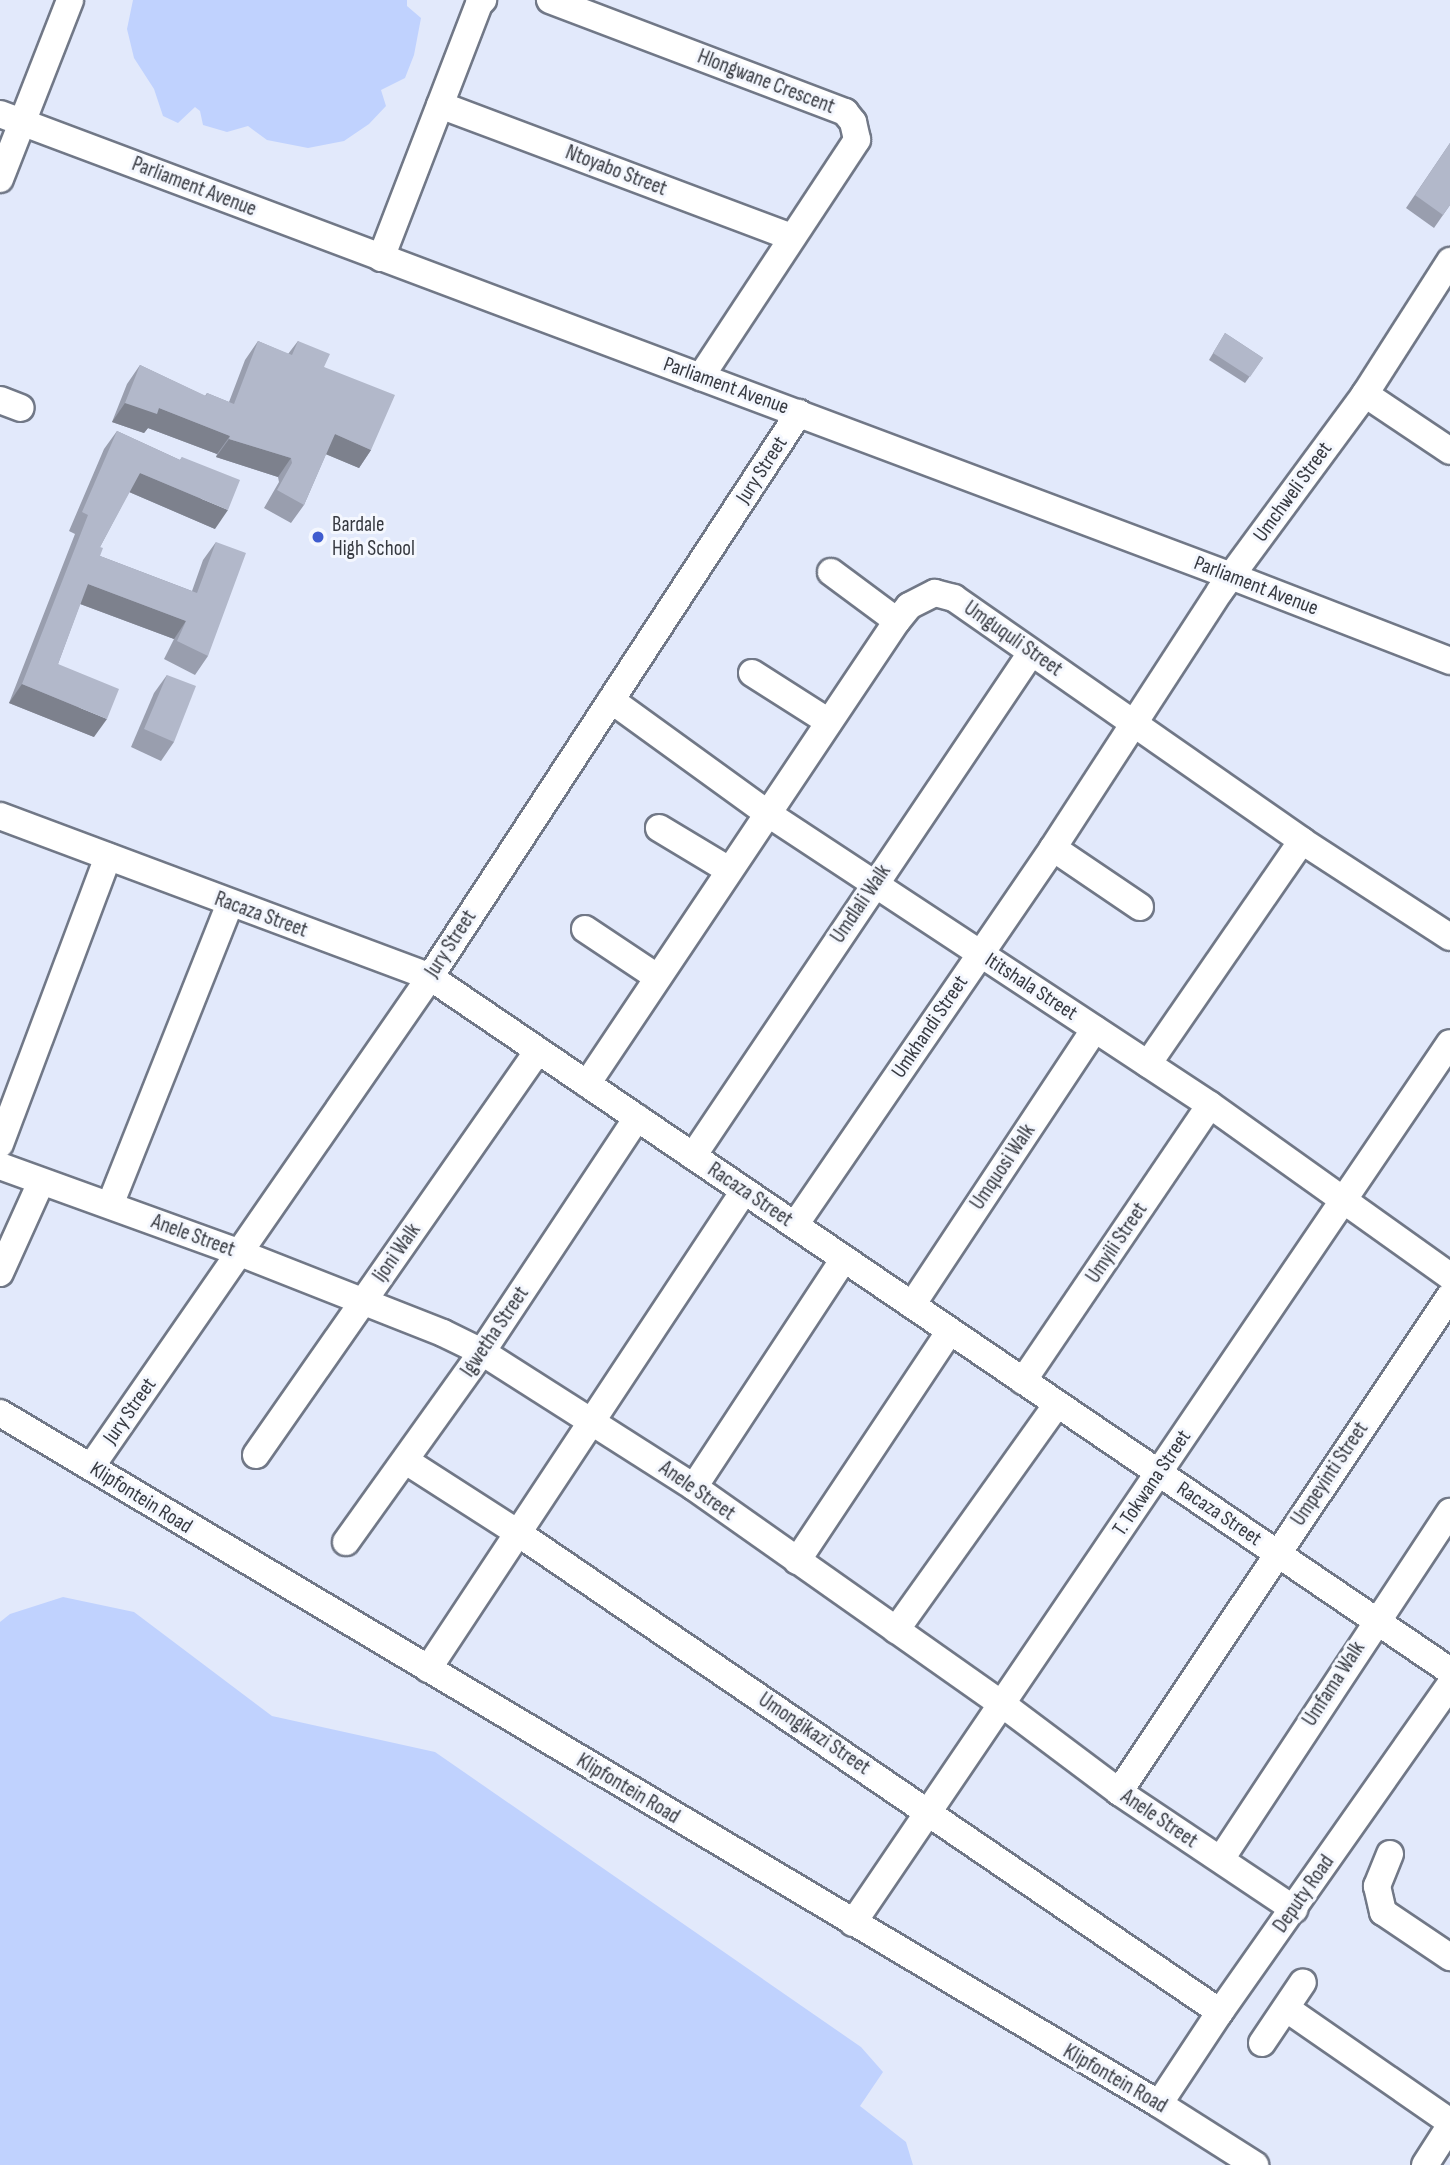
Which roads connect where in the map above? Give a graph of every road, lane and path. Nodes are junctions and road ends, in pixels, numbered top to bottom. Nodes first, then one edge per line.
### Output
1 (70, 0) edge
2 (483, 0) edge
3 (550, 0) edge
4 (440, 105) junction
5 (10, 118) edge
6 (0, 179) edge
7 (792, 237) junction
8 (381, 258) junction
9 (1450, 261) edge
10 (701, 377) junction
11 (1365, 394) junction
12 (799, 413) junction
13 (1450, 452) edge
14 (831, 572) dead end
15 (1231, 576) junction
16 (897, 621) junction
17 (1031, 653) junction
18 (1450, 661) edge
19 (752, 673) dead end
20 (611, 700) junction
21 (829, 722) junction
22 (1134, 722) junction
23 (767, 813) junction
24 (0, 816) edge
25 (659, 828) dead end
26 (1302, 841) junction
27 (1053, 848) junction
28 (108, 857) junction
29 (729, 870) junction
30 (874, 883) junction
31 (230, 904) junction
32 (1140, 907) dead end
33 (585, 929) dead end
34 (1450, 937) edge
35 (980, 953) junction
36 (430, 977) junction
37 (656, 977) junction
38 (1095, 1029) junction
39 (1450, 1043) edge
40 (538, 1051) junction
41 (1148, 1065) junction
42 (587, 1084) junction
43 (1210, 1105) junction
44 (637, 1118) junction
45 (0, 1144) edge
46 (693, 1156) junction
47 (0, 1166) edge
48 (41, 1182) junction
49 (744, 1191) junction
50 (1343, 1200) junction
51 (110, 1205) junction
52 (794, 1225) junction
53 (240, 1254) junction
54 (844, 1259) junction
55 (0, 1273) edge
56 (1450, 1276) edge
57 (1450, 1296) edge
58 (362, 1303) junction
59 (912, 1305) junction
60 (950, 1331) junction
61 (482, 1352) junction
62 (1023, 1381) junction
63 (1057, 1404) junction
64 (0, 1413) edge
65 (590, 1420) junction
66 (256, 1455) dead end
67 (406, 1461) junction
68 (91, 1466) junction
69 (1159, 1473) junction
70 (694, 1487) junction
71 (1450, 1512) edge
72 (518, 1533) junction
73 (346, 1542) dead end
74 (1276, 1553) junction
75 (797, 1561) junction
76 (1375, 1620) junction
77 (896, 1630) junction
78 (428, 1669) junction
79 (1450, 1671) edge
80 (1450, 1685) edge
81 (1002, 1704) junction
82 (1119, 1792) junction
83 (929, 1812) junction
84 (1390, 1854) dead end
85 (1221, 1859) junction
86 (1294, 1909) junction
87 (853, 1923) junction
88 (1450, 1957) edge
89 (1303, 1982) dead end
90 (1287, 2009) junction
91 (1220, 2012) junction
92 (1262, 2043) dead end
93 (1159, 2104) junction
94 (1450, 2124) edge
95 (1255, 2165) edge
96 (1425, 2165) edge

1 - 5 street
2 - 4 street
3 - 7 street, Hlongwane Crescent
4 - 7 street, Ntoyabo Street
4 - 8 street
5 - 6 street
5 - 8 street, Parliament Avenue
7 - 10 street, Hlongwane Crescent
8 - 10 street, Parliament Avenue
9 - 11 street, Umchweli Street
10 - 12 street, Parliament Avenue
11 - 13 street
11 - 15 street, Umchweli Street
12 - 15 street, Parliament Avenue
12 - 20 street, Jury Street
14 - 16 street
15 - 18 street, Parliament Avenue
15 - 22 street, Umchweli Street
16 - 17 street, Umguquli Street
16 - 21 street, Umguquli Street
17 - 22 street, Umguquli Street
17 - 30 street, Umdlali Walk
19 - 21 street
20 - 23 street, Ititshala Street
20 - 36 street, Jury Street
21 - 23 street, Umguquli Street
22 - 26 street, Umguquli Street
22 - 27 street, Umkhandi Street
23 - 29 street, Umguquli Street
23 - 30 street, Ititshala Street
24 - 28 street, Racaza Street
25 - 29 street
26 - 34 street, Umguquli Street
26 - 41 street
27 - 32 street
27 - 35 street, Umkhandi Street
28 - 31 street, Racaza Street
28 - 45 street
29 - 37 street, Umguquli Street
30 - 35 street, Ititshala Street
30 - 46 street, Umdlali Walk
31 - 36 street, Racaza Street
31 - 51 street
33 - 37 street
35 - 38 street, Ititshala Street
35 - 52 street, Umkhandi Street
36 - 40 street, Racaza Street
36 - 53 street, Jury Street
37 - 42 street, Umguquli Street
38 - 41 street, Ititshala Street
38 - 59 street, Umquosi Walk
39 - 50 street, T. Tokwana Street
40 - 42 street, Racaza Street
40 - 58 street, Ijoni Walk
41 - 43 street, Ititshala Street
42 - 44 street, Racaza Street
43 - 50 street, Ititshala Street
43 - 62 street, Umyili Street
44 - 46 street, Racaza Street
44 - 61 street, Igwetha Street
46 - 49 street, Racaza Street
47 - 48 street, Anele Street
48 - 51 street, Anele Street
48 - 55 street
49 - 52 street, Racaza Street
49 - 65 street
50 - 56 street, Ititshala Street
50 - 69 street, T. Tokwana Street
51 - 53 street, Anele Street
52 - 54 street, Racaza Street
53 - 58 street, Anele Street
53 - 68 street, Jury Street
54 - 59 street, Racaza Street
54 - 70 street
57 - 74 street, Umpeyinti Street
58 - 61 street, Anele Street
58 - 66 street, Ijoni Walk
59 - 60 street, Racaza Street
60 - 62 street, Racaza Street
60 - 75 street
61 - 65 street, Anele Street
61 - 67 street, Igwetha Street
62 - 63 street, Racaza Street
63 - 69 street, Racaza Street
63 - 77 street
64 - 68 street, Klipfontein Road
65 - 70 street, Anele Street
65 - 72 street
67 - 72 street, Umongikazi Street
67 - 73 street, Igwetha Street
68 - 78 street, Klipfontein Road
69 - 74 street, Racaza Street
69 - 81 street, T. Tokwana Street
70 - 75 street, Anele Street
71 - 76 street, Umfama Walk
72 - 78 street
72 - 83 street, Umongikazi Street
74 - 76 street, Racaza Street
74 - 82 street, Umpeyinti Street
75 - 77 street, Anele Street
76 - 79 street, Racaza Street
76 - 85 street, Umfama Walk
77 - 81 street, Anele Street
78 - 87 street, Klipfontein Road
80 - 86 street, Deputy Road
81 - 82 street, Anele Street
81 - 83 street, T. Tokwana Street
82 - 85 street, Anele Street
83 - 87 street, T. Tokwana Street
83 - 91 street, Umongikazi Street
84 - 88 street
85 - 86 street, Anele Street
86 - 91 street, Deputy Road
87 - 93 street, Klipfontein Road
89 - 90 street
90 - 92 street
90 - 94 street
91 - 93 street, Deputy Road
93 - 95 street, Klipfontein Road
94 - 96 street

